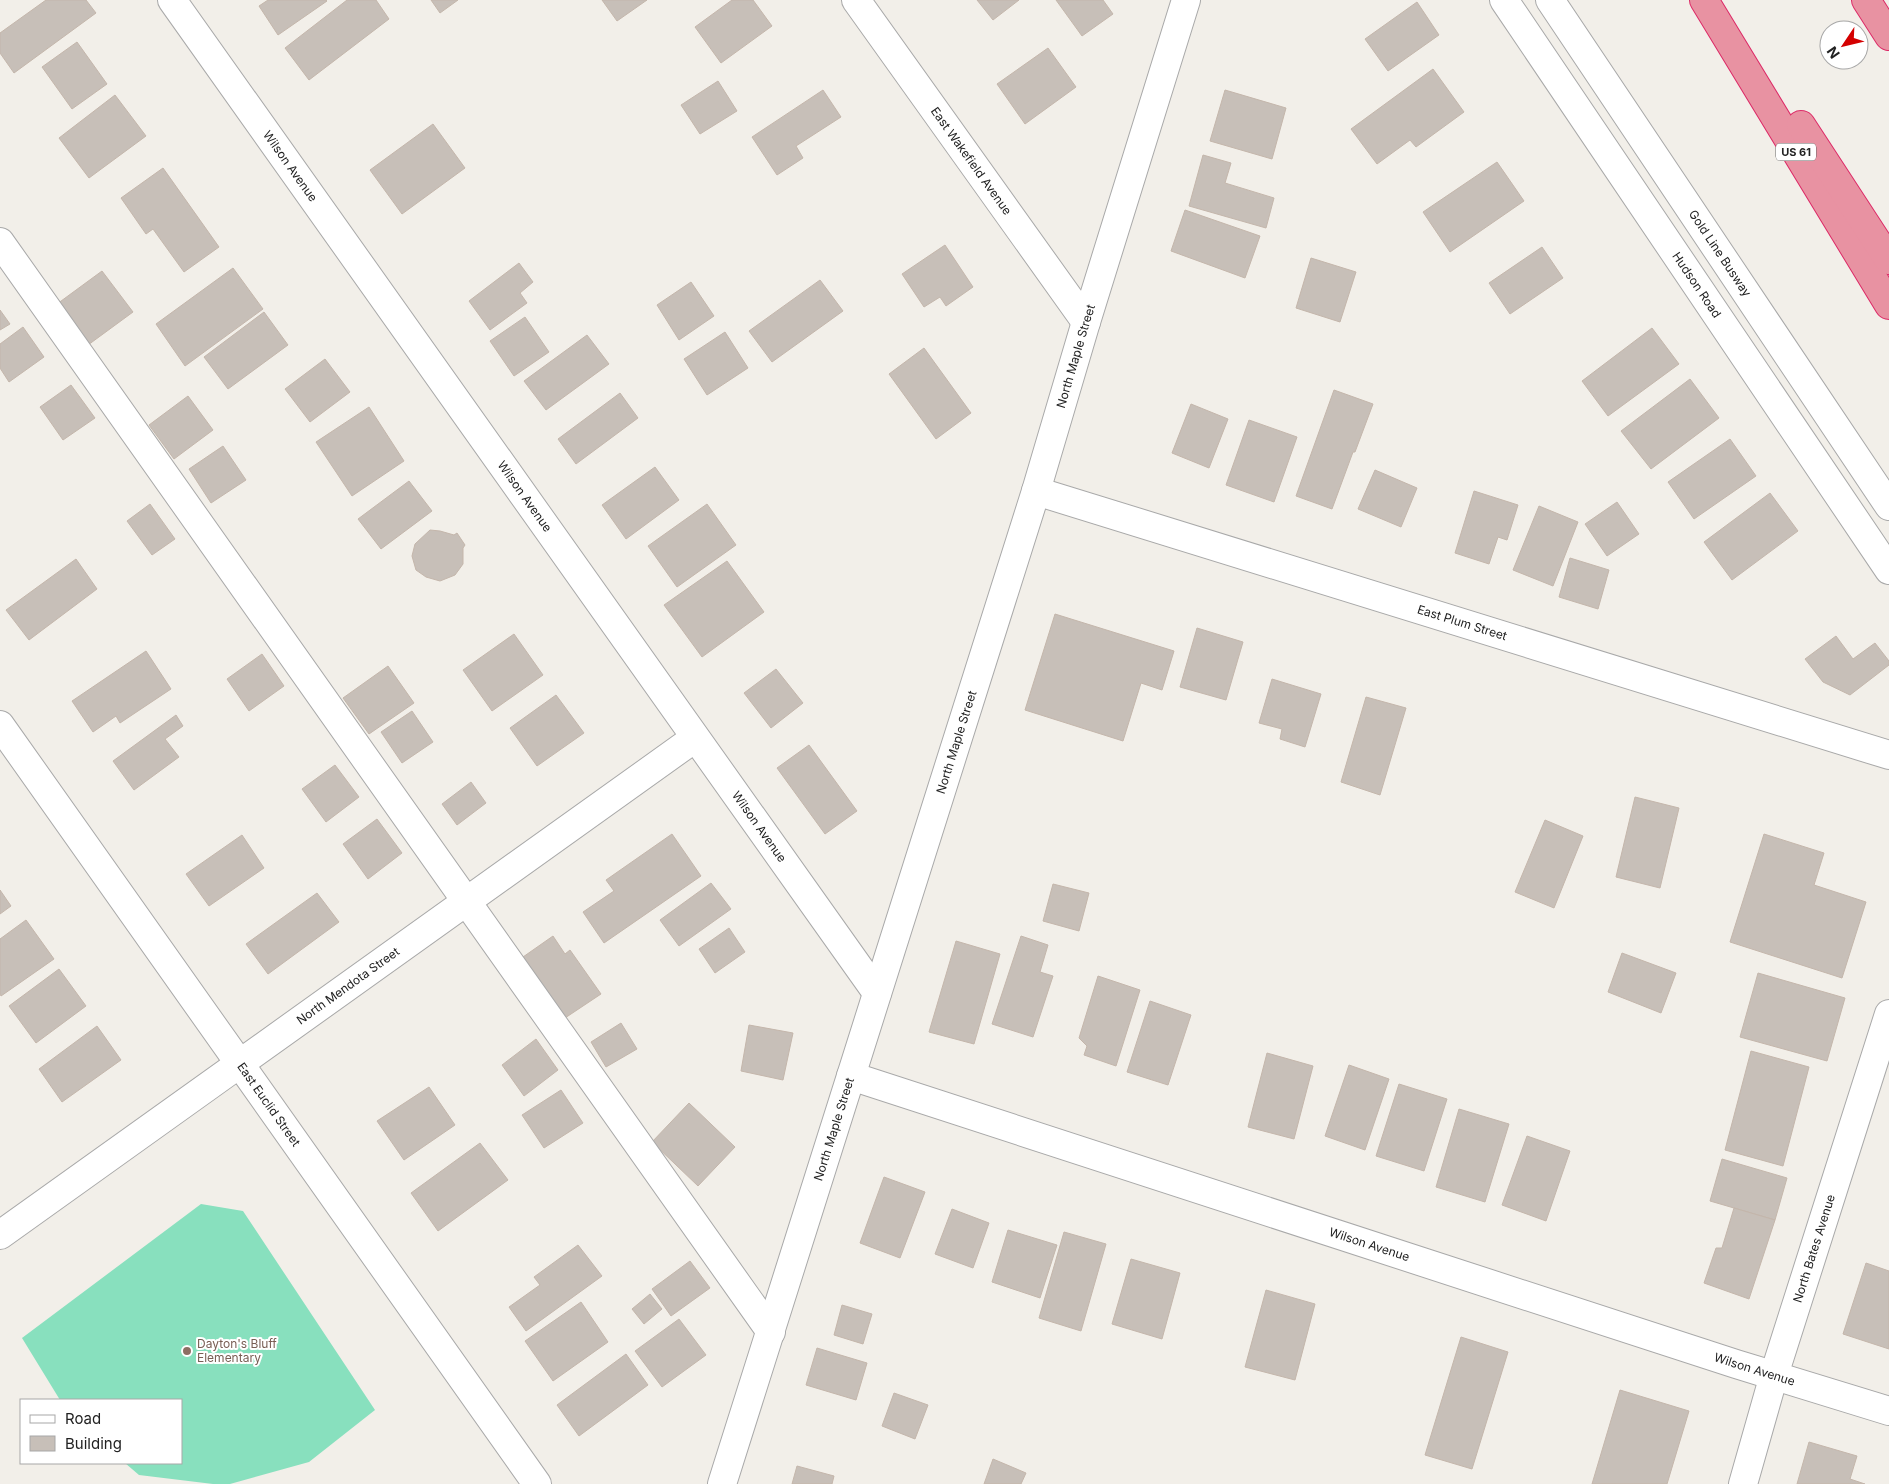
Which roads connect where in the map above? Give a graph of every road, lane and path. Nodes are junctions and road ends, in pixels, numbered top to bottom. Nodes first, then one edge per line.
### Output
1 (172, 0) edge
2 (856, 0) edge
3 (1186, 0) edge
4 (1504, 0) edge
5 (1550, 0) edge
6 (1704, 0) edge
7 (1719, 0) edge
8 (1866, 0) edge
9 (1889, 36) edge
10 (0, 242) edge
11 (1889, 260) edge
12 (1889, 305) edge
13 (1086, 322) junction
14 (1036, 492) junction
15 (1889, 506) edge
16 (1889, 570) edge
17 (0, 725) edge
18 (695, 738) junction
19 (1889, 755) edge
20 (467, 901) junction
21 (877, 993) junction
22 (1889, 1014) edge
23 (240, 1064) junction
24 (851, 1076) junction
25 (0, 1235) edge
26 (771, 1332) junction
27 (1774, 1375) junction
28 (1889, 1411) edge
29 (537, 1484) edge
30 (722, 1484) edge
31 (1743, 1484) edge

1 - 18 street, Wilson Avenue
2 - 13 street, East Wakefield Avenue
3 - 13 street, North Maple Street
4 - 16 street, Hudson Road
5 - 15 street, Gold Line Busway
6 - 12 highway, US 61
7 - 11 highway
8 - 9 highway
10 - 20 street
13 - 14 street, North Maple Street
14 - 19 street, East Plum Street
14 - 21 street, North Maple Street
17 - 23 street, East Euclid Street
18 - 20 street, North Mendota Street
18 - 21 street, Wilson Avenue
20 - 23 street, North Mendota Street
20 - 26 street
21 - 24 street, North Maple Street
22 - 27 street, North Bates Avenue
23 - 25 street, North Mendota Street
23 - 29 street, East Euclid Street
24 - 26 street, North Maple Street
24 - 27 street, Wilson Avenue
26 - 30 street, North Maple Street
27 - 28 street, Wilson Avenue
27 - 31 street, North Bates Avenue

